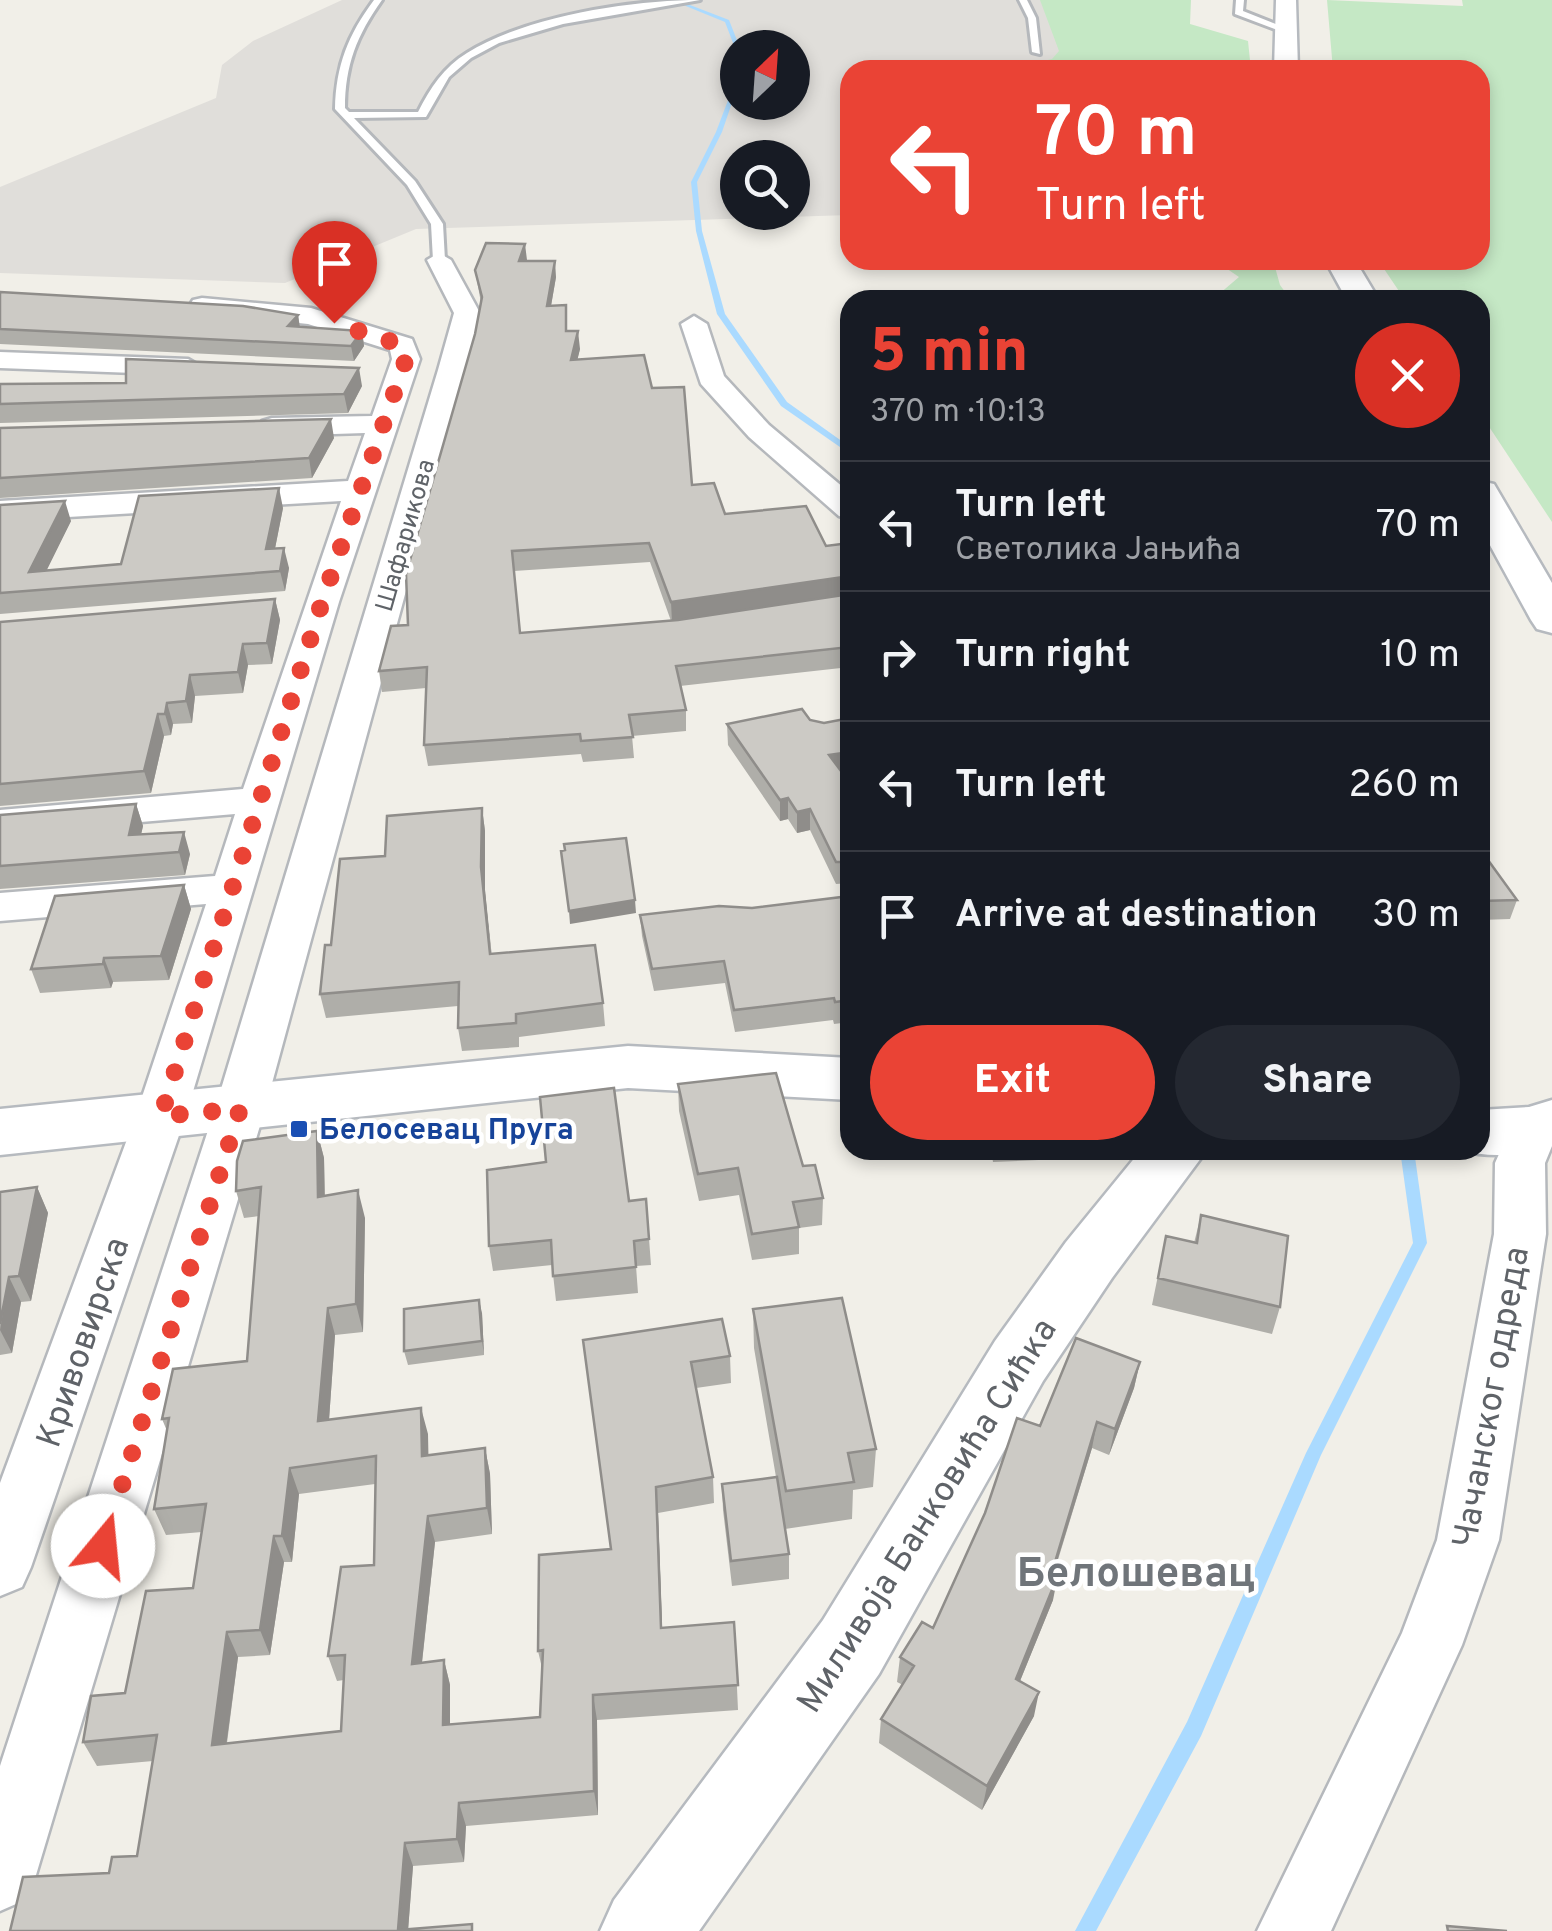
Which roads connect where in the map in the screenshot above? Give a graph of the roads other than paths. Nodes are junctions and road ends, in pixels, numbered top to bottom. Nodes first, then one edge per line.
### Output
1 (378, 0) edge
2 (1023, 0) edge
3 (1240, 0) edge
4 (1286, 0) edge
5 (693, 1) edge
6 (1286, 30) junction
7 (1037, 52) dead end
8 (1286, 60) edge
9 (345, 115) junction
10 (439, 260) joint
11 (178, 304) edge
12 (694, 324) dead end
13 (0, 360) edge
14 (402, 360) junction
15 (211, 368) edge
16 (364, 374) dead end
17 (384, 424) junction
18 (250, 428) edge
19 (361, 490) junction
20 (840, 501) edge
21 (1490, 510) edge
22 (0, 511) edge
23 (322, 602) junction
24 (284, 606) dead end
25 (1552, 620) edge
26 (260, 800) junction
27 (0, 822) edge
28 (230, 888) junction
29 (0, 908) edge
30 (840, 1079) edge
31 (240, 1109) junction
32 (161, 1116) junction
33 (1522, 1128) edge
34 (0, 1132) edge
35 (1153, 1165) edge
36 (15, 1489) edge
37 (0, 1568) edge
38 (0, 1875) edge
39 (645, 1931) edge
40 (1294, 1931) edge

1 - 9 lane
2 - 7 lane
3 - 6 lane
4 - 6 street
5 - 9 lane
6 - 8 street
9 - 10 lane, Шафарикова
10 - 31 street, Шафарикова
11 - 14 street
12 - 20 street
13 - 15 street
14 - 16 street
14 - 17 street, Кривовирска
17 - 18 street
17 - 19 street, Кривовирска
19 - 22 street
19 - 23 street, Кривовирска
21 - 25 street
23 - 24 street
23 - 26 street, Кривовирска
26 - 27 street
26 - 28 street, Кривовирска
28 - 29 street
28 - 32 street, Кривовирска
30 - 31 street
31 - 32 street
31 - 38 street, Шафарикова
32 - 34 street
32 - 36 street, Кривовирска
33 - 40 street, Чачанског одреда
35 - 39 street, Миливоја Банковића Сићка
36 - 37 street, Кривовирска

